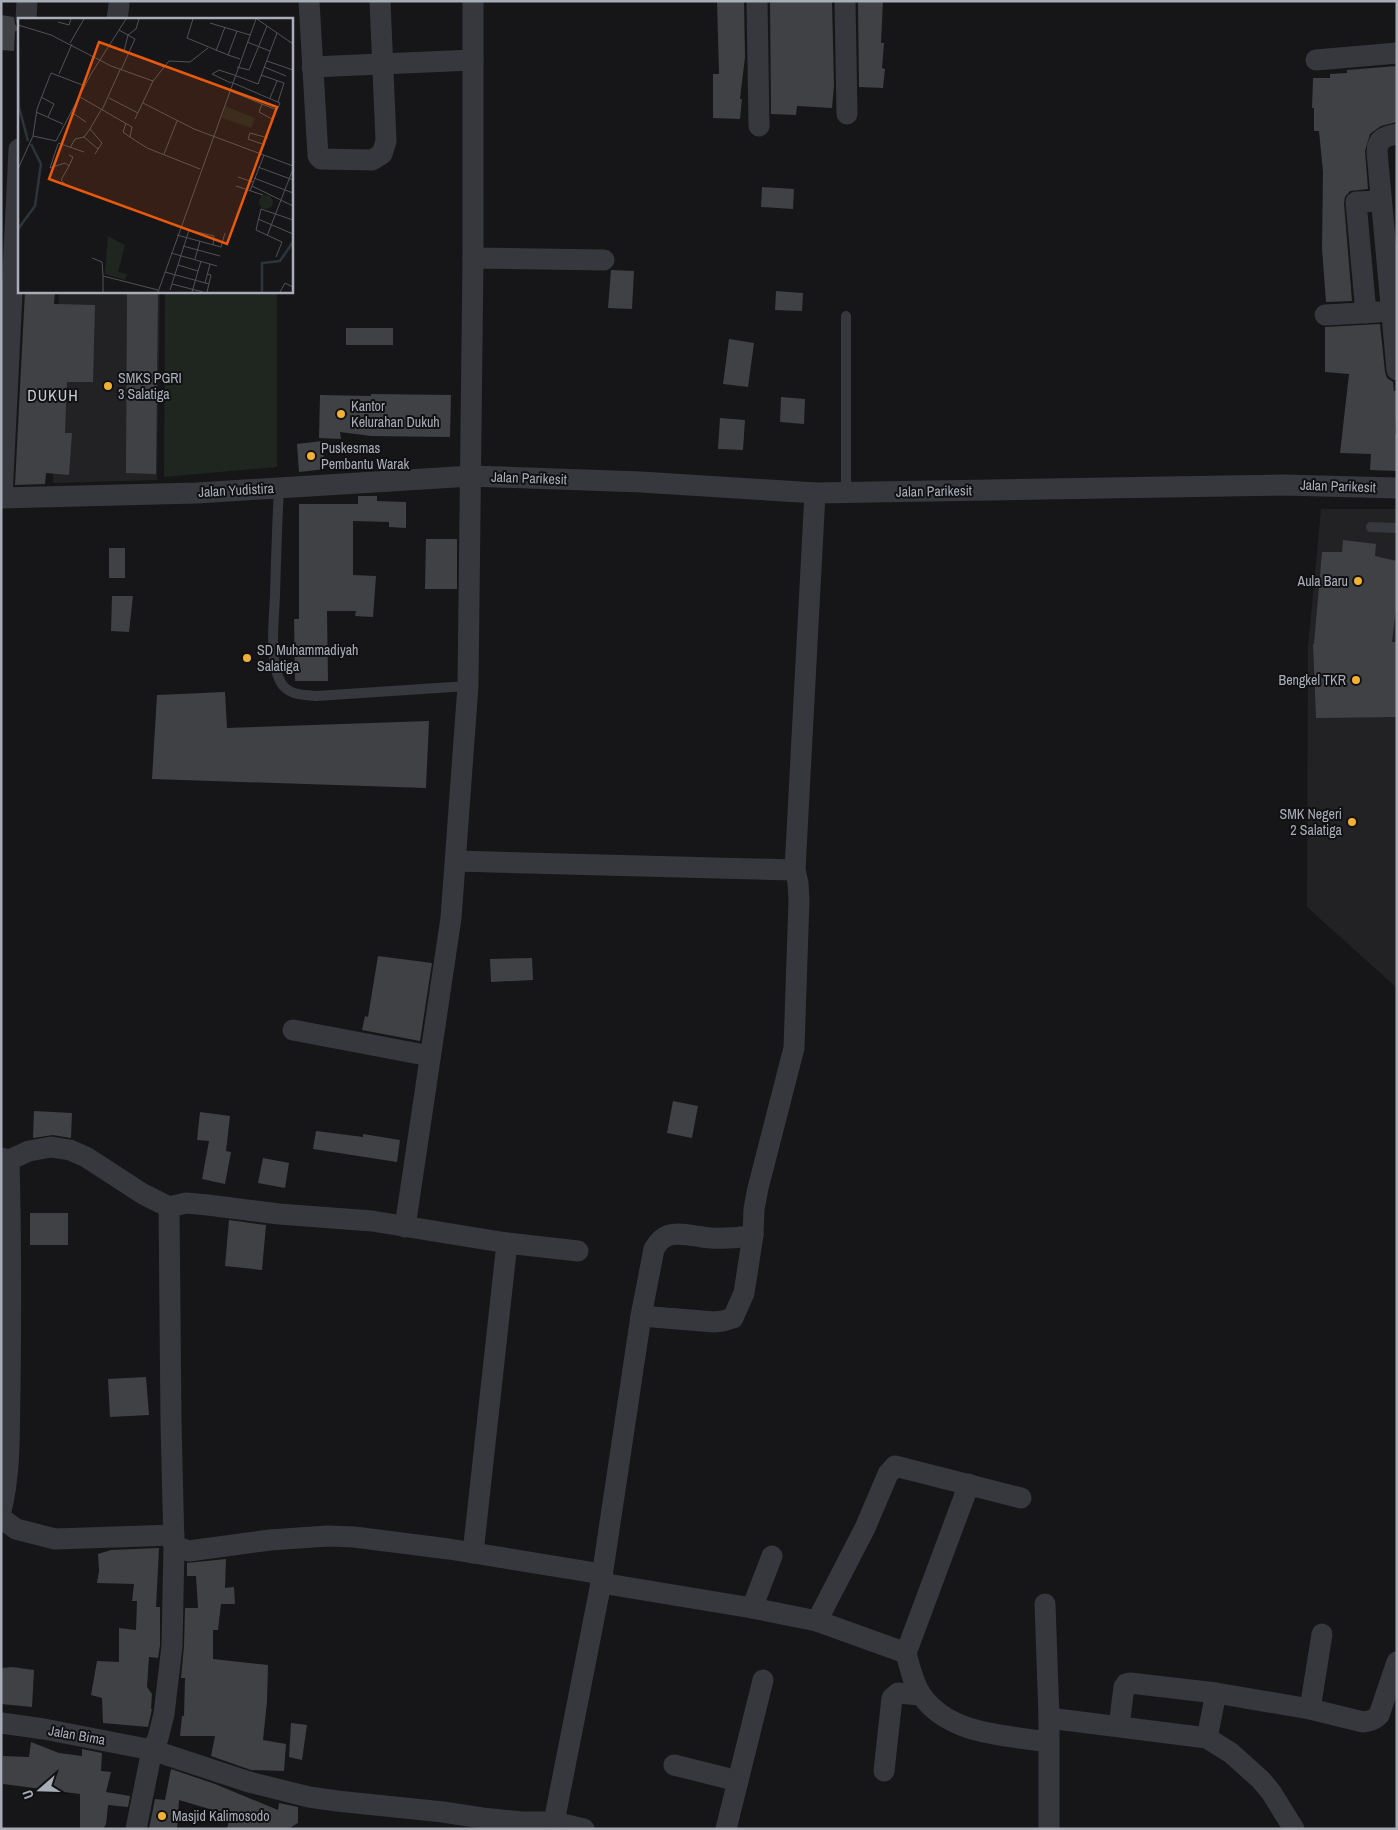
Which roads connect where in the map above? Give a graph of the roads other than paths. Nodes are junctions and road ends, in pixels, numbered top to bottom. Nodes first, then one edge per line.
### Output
1 (27, 1) edge
2 (309, 1) edge
3 (380, 1) edge
4 (473, 1) edge
5 (757, 1) edge
6 (845, 1) edge
7 (26, 18) edge
8 (1397, 53) edge
9 (473, 60) junction
10 (1316, 60) dead end
11 (382, 64) junction
12 (312, 67) junction
13 (847, 114) dead end
14 (759, 126) dead end
15 (1397, 134) edge
16 (18, 145) edge
17 (9, 185) edge
18 (1381, 201) junction
19 (472, 258) junction
20 (604, 260) dead end
21 (1391, 311) junction
22 (1366, 313) junction
23 (1325, 314) dead end
24 (846, 316) dead end
25 (1397, 370) edge
26 (471, 476) junction
27 (278, 488) junction
28 (1397, 488) edge
29 (815, 493) junction
30 (846, 493) junction
31 (2, 498) edge
32 (1371, 527) dead end
33 (1397, 528) edge
34 (468, 686) junction
35 (456, 861) junction
36 (795, 870) junction
37 (293, 1030) dead end
38 (430, 1056) junction
39 (5, 1159) edge
40 (170, 1207) junction
41 (405, 1227) junction
42 (753, 1235) junction
43 (507, 1243) junction
44 (578, 1251) dead end
45 (641, 1316) junction
46 (969, 1484) junction
47 (1021, 1498) dead end
48 (1, 1511) edge
49 (1, 1518) edge
50 (174, 1540) junction
51 (473, 1553) junction
52 (772, 1556) dead end
53 (602, 1579) junction
54 (1045, 1604) dead end
55 (752, 1608) junction
56 (816, 1621) junction
57 (1322, 1634) dead end
58 (906, 1653) junction
59 (1397, 1662) edge
60 (763, 1680) dead end
61 (1216, 1693) junction
62 (921, 1695) junction
63 (1310, 1709) junction
64 (1049, 1718) junction
65 (1, 1723) edge
66 (1119, 1726) junction
67 (1207, 1738) junction
68 (1048, 1742) junction
69 (152, 1750) junction
70 (674, 1765) dead end
71 (884, 1771) dead end
72 (738, 1781) junction
73 (442, 1820) edge
74 (554, 1822) junction
75 (136, 1829) edge
76 (584, 1829) edge
77 (726, 1829) edge
78 (1049, 1829) edge
79 (1294, 1829) edge

1 - 7 street
2 - 12 street
3 - 11 street
4 - 9 street
5 - 14 street
6 - 13 street
8 - 10 street
9 - 11 street
9 - 19 street
11 - 12 street
11 - 12 street
15 - 18 street
16 - 17 street
17 - 31 street
18 - 21 street
18 - 22 street
19 - 20 street
19 - 26 street
21 - 22 street
21 - 25 street
22 - 23 street
24 - 30 lane
26 - 27 street, Jalan Yudistira
26 - 29 street, Jalan Parikesit
26 - 34 street
27 - 31 street, Jalan Yudistira
27 - 34 lane
28 - 30 street, Jalan Parikesit
29 - 30 street, Jalan Parikesit
29 - 36 street
32 - 33 lane
34 - 35 street
35 - 36 street
35 - 38 street
36 - 42 street
37 - 38 street
38 - 41 street
39 - 40 street
39 - 48 street
40 - 41 street
40 - 50 street
41 - 43 street
42 - 45 street
42 - 45 street
43 - 44 street
43 - 51 street
45 - 53 street
46 - 47 street
46 - 56 street
46 - 58 street
49 - 50 street
50 - 51 street
50 - 69 street
51 - 53 street
52 - 55 street
53 - 55 street
53 - 74 street
54 - 64 street
55 - 56 street
56 - 58 street
57 - 63 street
58 - 62 street
59 - 63 street
60 - 72 street
61 - 63 street
61 - 66 street
61 - 67 street
62 - 68 street
62 - 71 street
64 - 66 street
64 - 68 street
65 - 69 street, Jalan Bima
66 - 67 street
67 - 79 street
68 - 78 street
69 - 73 street, Jalan Bima
69 - 75 street
70 - 72 street
72 - 77 street
73 - 74 street, Jalan Bima
74 - 76 street, Jalan Bima

